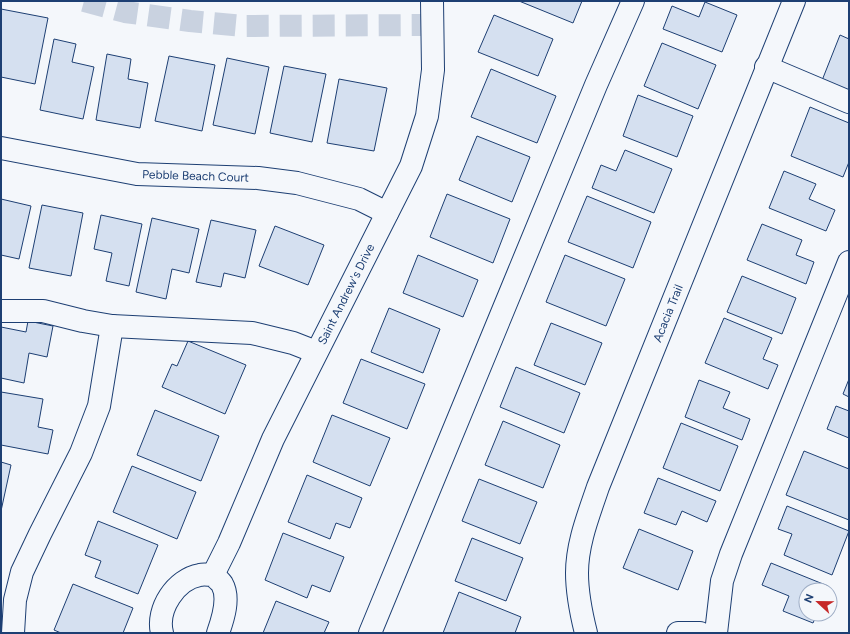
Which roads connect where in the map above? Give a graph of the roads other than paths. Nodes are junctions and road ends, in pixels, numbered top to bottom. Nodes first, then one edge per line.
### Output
1 (432, 1) edge
2 (633, 1) edge
3 (794, 1) edge
4 (766, 67) junction
5 (849, 102) edge
6 (1, 148) edge
7 (387, 214) junction
8 (849, 262) edge
9 (1, 311) edge
10 (112, 326) junction
11 (316, 352) junction
12 (213, 575) junction
13 (13, 633) edge
14 (162, 633) edge
15 (218, 633) edge
16 (370, 633) edge
17 (586, 633) edge
18 (678, 633) edge
19 (700, 633) edge
20 (716, 633) edge

1 - 7 street, Saint Andrew's Drive
2 - 16 street
3 - 4 street, Acacia Trail
4 - 5 street
4 - 17 street, Acacia Trail
6 - 7 street, Pebble Beach Court
7 - 11 street, Saint Andrew's Drive
8 - 20 street
9 - 10 street
10 - 11 street
10 - 13 street
11 - 12 street, Saint Andrew's Drive
12 - 14 street
12 - 15 street
18 - 19 street

